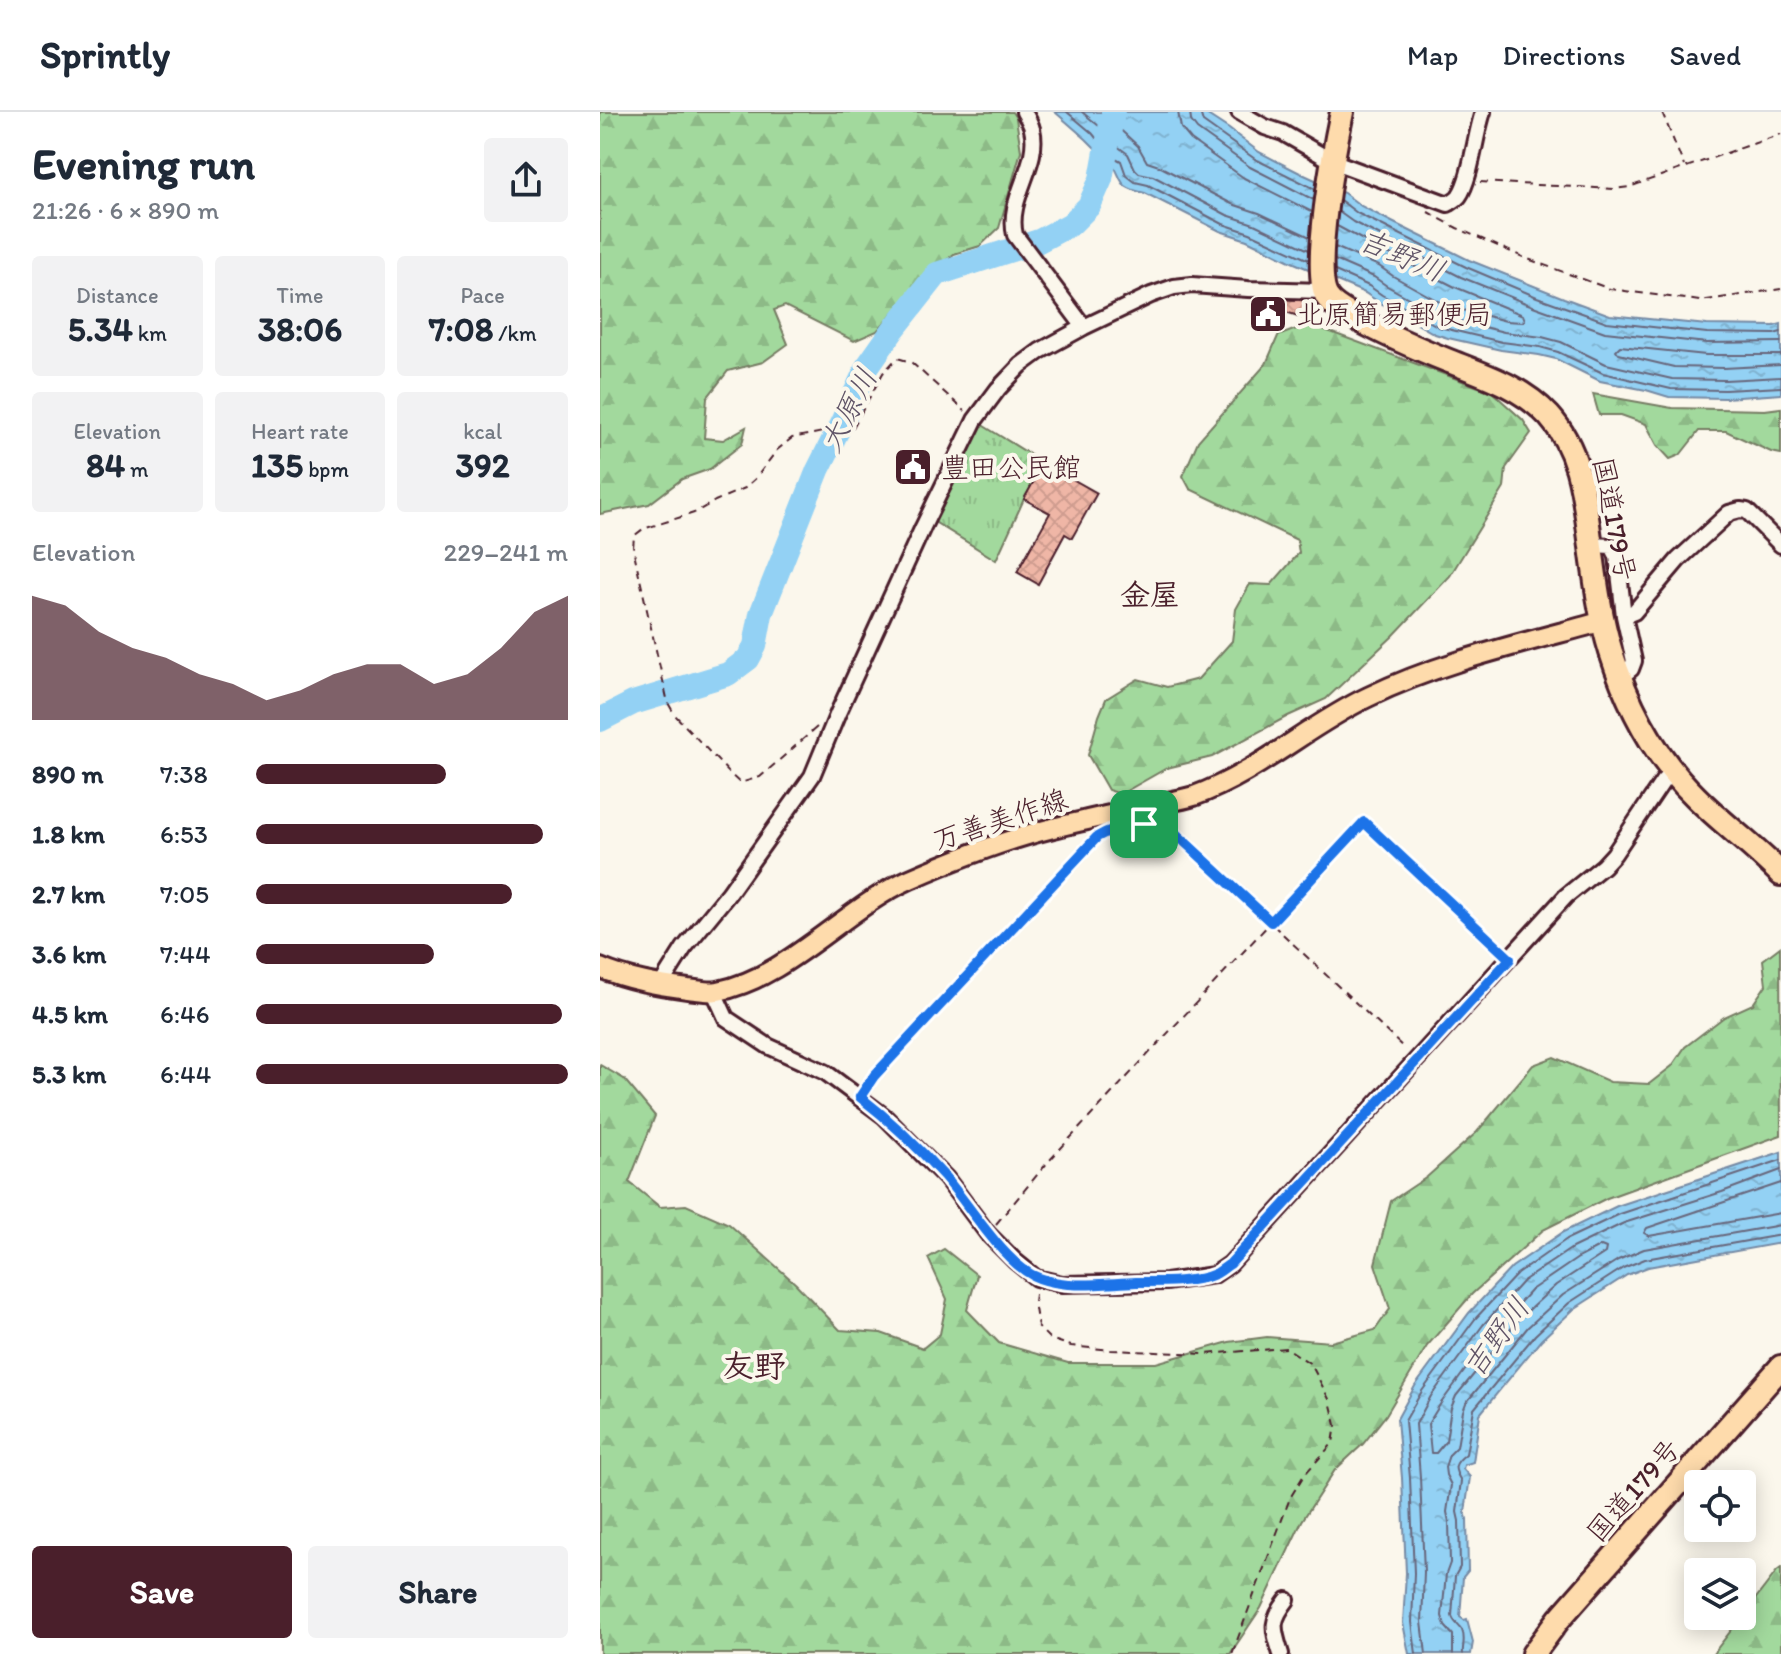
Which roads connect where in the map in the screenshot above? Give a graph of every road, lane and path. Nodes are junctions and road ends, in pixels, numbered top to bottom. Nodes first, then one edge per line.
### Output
1 (1024, 112) edge
2 (1239, 112) edge
3 (1342, 112) edge
4 (1483, 112) edge
5 (1662, 112) edge
6 (1781, 134) edge
7 (1685, 167) junction
8 (1331, 172) junction
9 (1467, 179) junction
10 (1418, 206) dead end
11 (1323, 285) junction
12 (1781, 289) edge
13 (1084, 327) junction
14 (975, 420) junction
15 (1781, 545) edge
16 (1614, 619) junction
17 (838, 713) junction
18 (1673, 771) junction
19 (1133, 826) dead end
20 (1104, 833) dead end
21 (1781, 874) edge
22 (1271, 922) junction
23 (1510, 959) junction
24 (600, 968) edge
25 (660, 986) junction
26 (714, 992) junction
27 (1418, 1060) junction
28 (860, 1097) junction
29 (988, 1234) junction
30 (1036, 1278) junction
31 (1781, 1367) edge
32 (1287, 1600) dead end
33 (1232, 1654) edge
34 (1281, 1654) edge
35 (1533, 1654) edge

1 - 13 street
2 - 8 street
3 - 8 highway
4 - 9 street
5 - 7 path
6 - 7 path
7 - 9 path
8 - 9 street
8 - 11 highway
10 - 12 path
11 - 13 street
11 - 16 highway, 国道179号
13 - 14 street
14 - 17 street
14 - 17 path
15 - 16 street
16 - 18 highway, 国道179号
16 - 26 main road, 万善美作線
17 - 25 street
18 - 21 highway, 国道179号
18 - 23 street
19 - 22 path
20 - 28 path
22 - 23 path
22 - 27 path
22 - 29 path
23 - 27 street
24 - 25 main road, 万善美作線
25 - 26 main road, 万善美作線
26 - 28 street
27 - 30 street
28 - 29 street
29 - 30 street
30 - 33 path
31 - 35 highway, 国道179号
32 - 34 street

